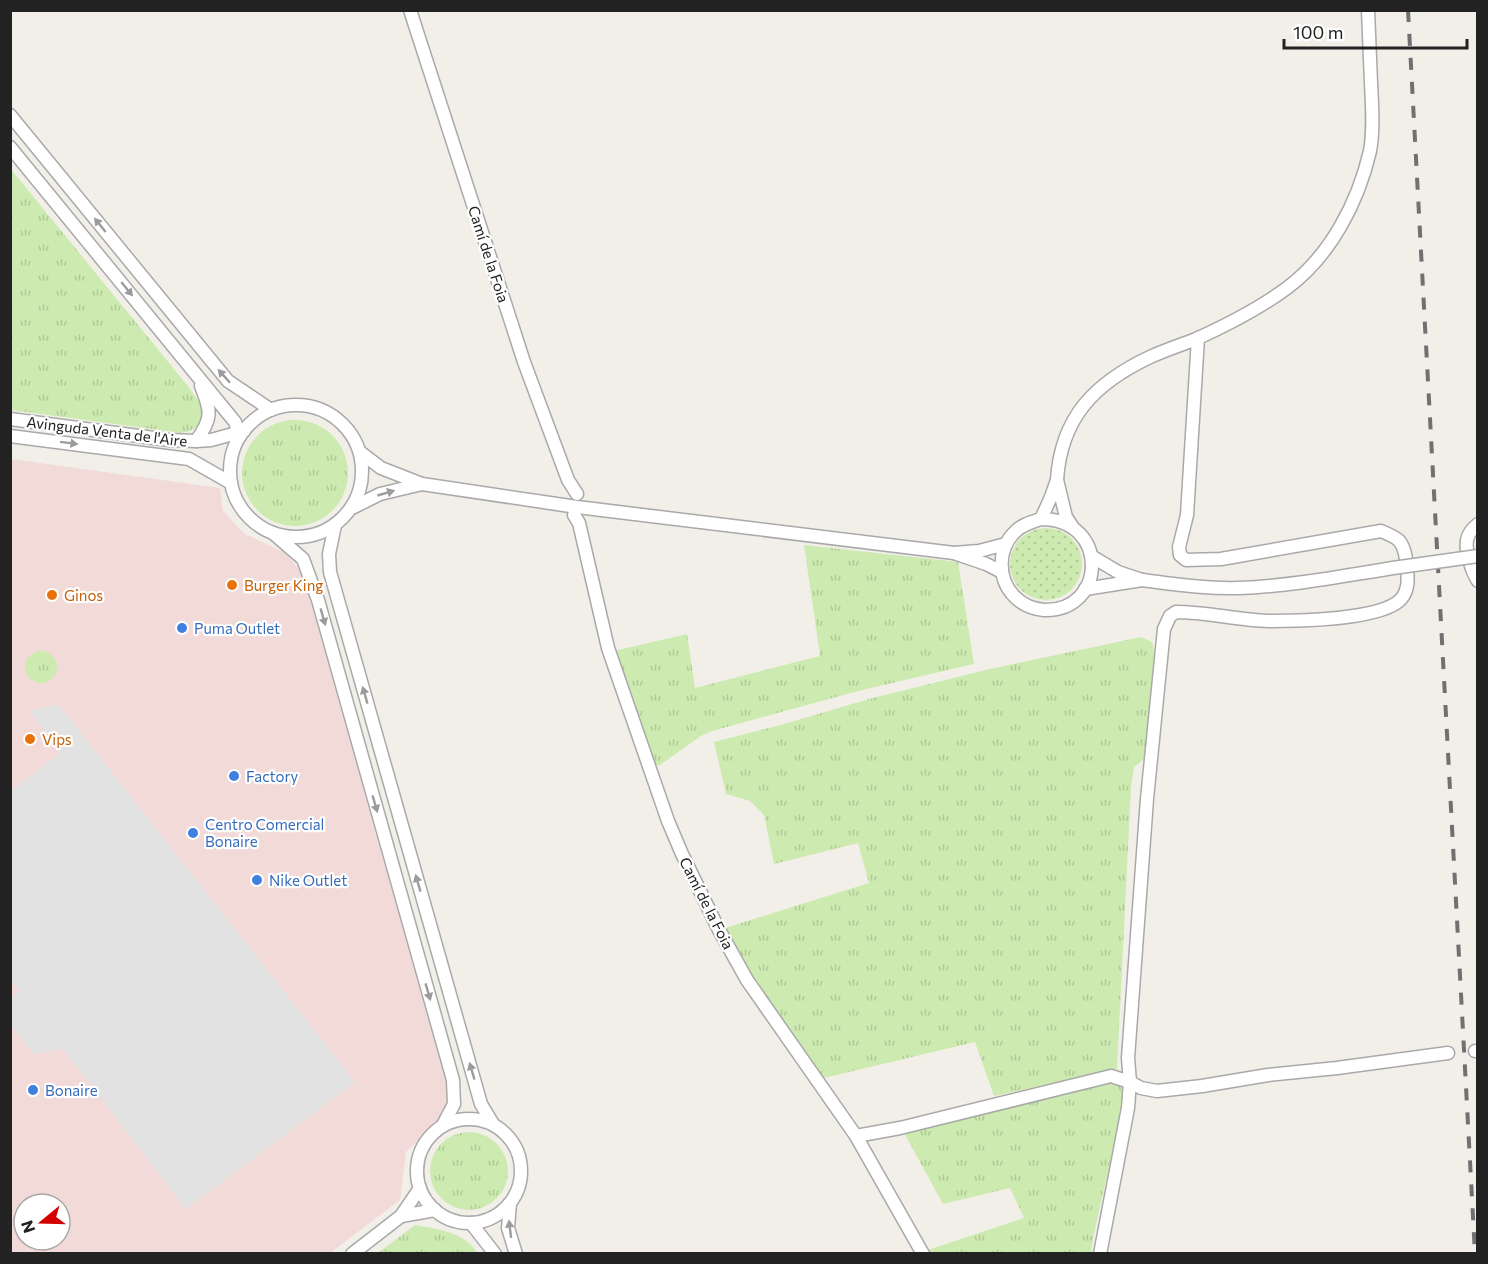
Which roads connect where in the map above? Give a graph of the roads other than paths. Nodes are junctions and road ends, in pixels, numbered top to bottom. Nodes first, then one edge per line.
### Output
1 (410, 10) edge
2 (1368, 10) edge
3 (10, 115) edge
4 (10, 147) edge
5 (1198, 338) junction
6 (196, 374) junction
7 (271, 410) junction
8 (10, 419) edge
9 (241, 433) junction
10 (10, 436) edge
11 (196, 441) junction
12 (360, 452) junction
13 (1057, 480) junction
14 (231, 483) junction
15 (422, 484) junction
16 (577, 494) dead end
17 (352, 508) junction
18 (574, 515) dead end
19 (1041, 519) junction
20 (1478, 524) edge
21 (335, 525) junction
22 (1072, 526) junction
23 (273, 533) junction
24 (1006, 544) junction
25 (954, 553) junction
26 (1091, 556) junction
27 (1478, 556) edge
28 (1002, 572) junction
29 (1142, 580) junction
30 (1478, 581) edge
31 (1085, 589) junction
32 (1448, 1053) dead end
33 (1130, 1082) junction
34 (493, 1124) junction
35 (443, 1125) junction
36 (856, 1136) junction
37 (420, 1188) junction
38 (510, 1203) junction
39 (435, 1210) junction
40 (401, 1216) junction
41 (471, 1223) junction
42 (352, 1254) edge
43 (495, 1254) edge
44 (516, 1254) edge
45 (923, 1254) edge
46 (1100, 1254) edge

1 - 16 street, Camí de la Foia
2 - 5 street
7 -> 3 street
4 -> 6 street
5 - 13 street
5 - 33 street
6 - 9 street
6 - 11 street
7 - 9 street
7 - 12 street
8 - 11 street, Avinguda Venta de l'Aire
9 - 11 street, Avinguda Venta de l'Aire
9 - 14 street
10 -> 14 street, Avinguda Venta de l'Aire
12 - 15 street
12 - 17 street
13 - 19 street
13 - 22 street
14 - 23 street
17 -> 15 street
15 - 25 street
17 - 21 street
18 - 36 street, Camí de la Foia
19 - 22 street
19 - 24 street
20 - 30 street
21 - 23 street
34 -> 21 street
22 - 26 street
23 -> 35 street
24 - 25 street
24 - 28 street
25 - 28 street
26 - 29 street
26 - 31 street
27 - 29 street, bridge
28 - 31 street
29 - 31 street
32 - 33 street
33 - 36 street
33 - 46 street
34 - 35 street
34 - 38 street
35 - 37 street
36 - 45 street, Camí de la Foia
37 - 39 street
37 - 40 street
38 - 41 street
44 -> 38 street
39 - 40 street
39 - 41 street
40 - 42 street
41 - 43 street

